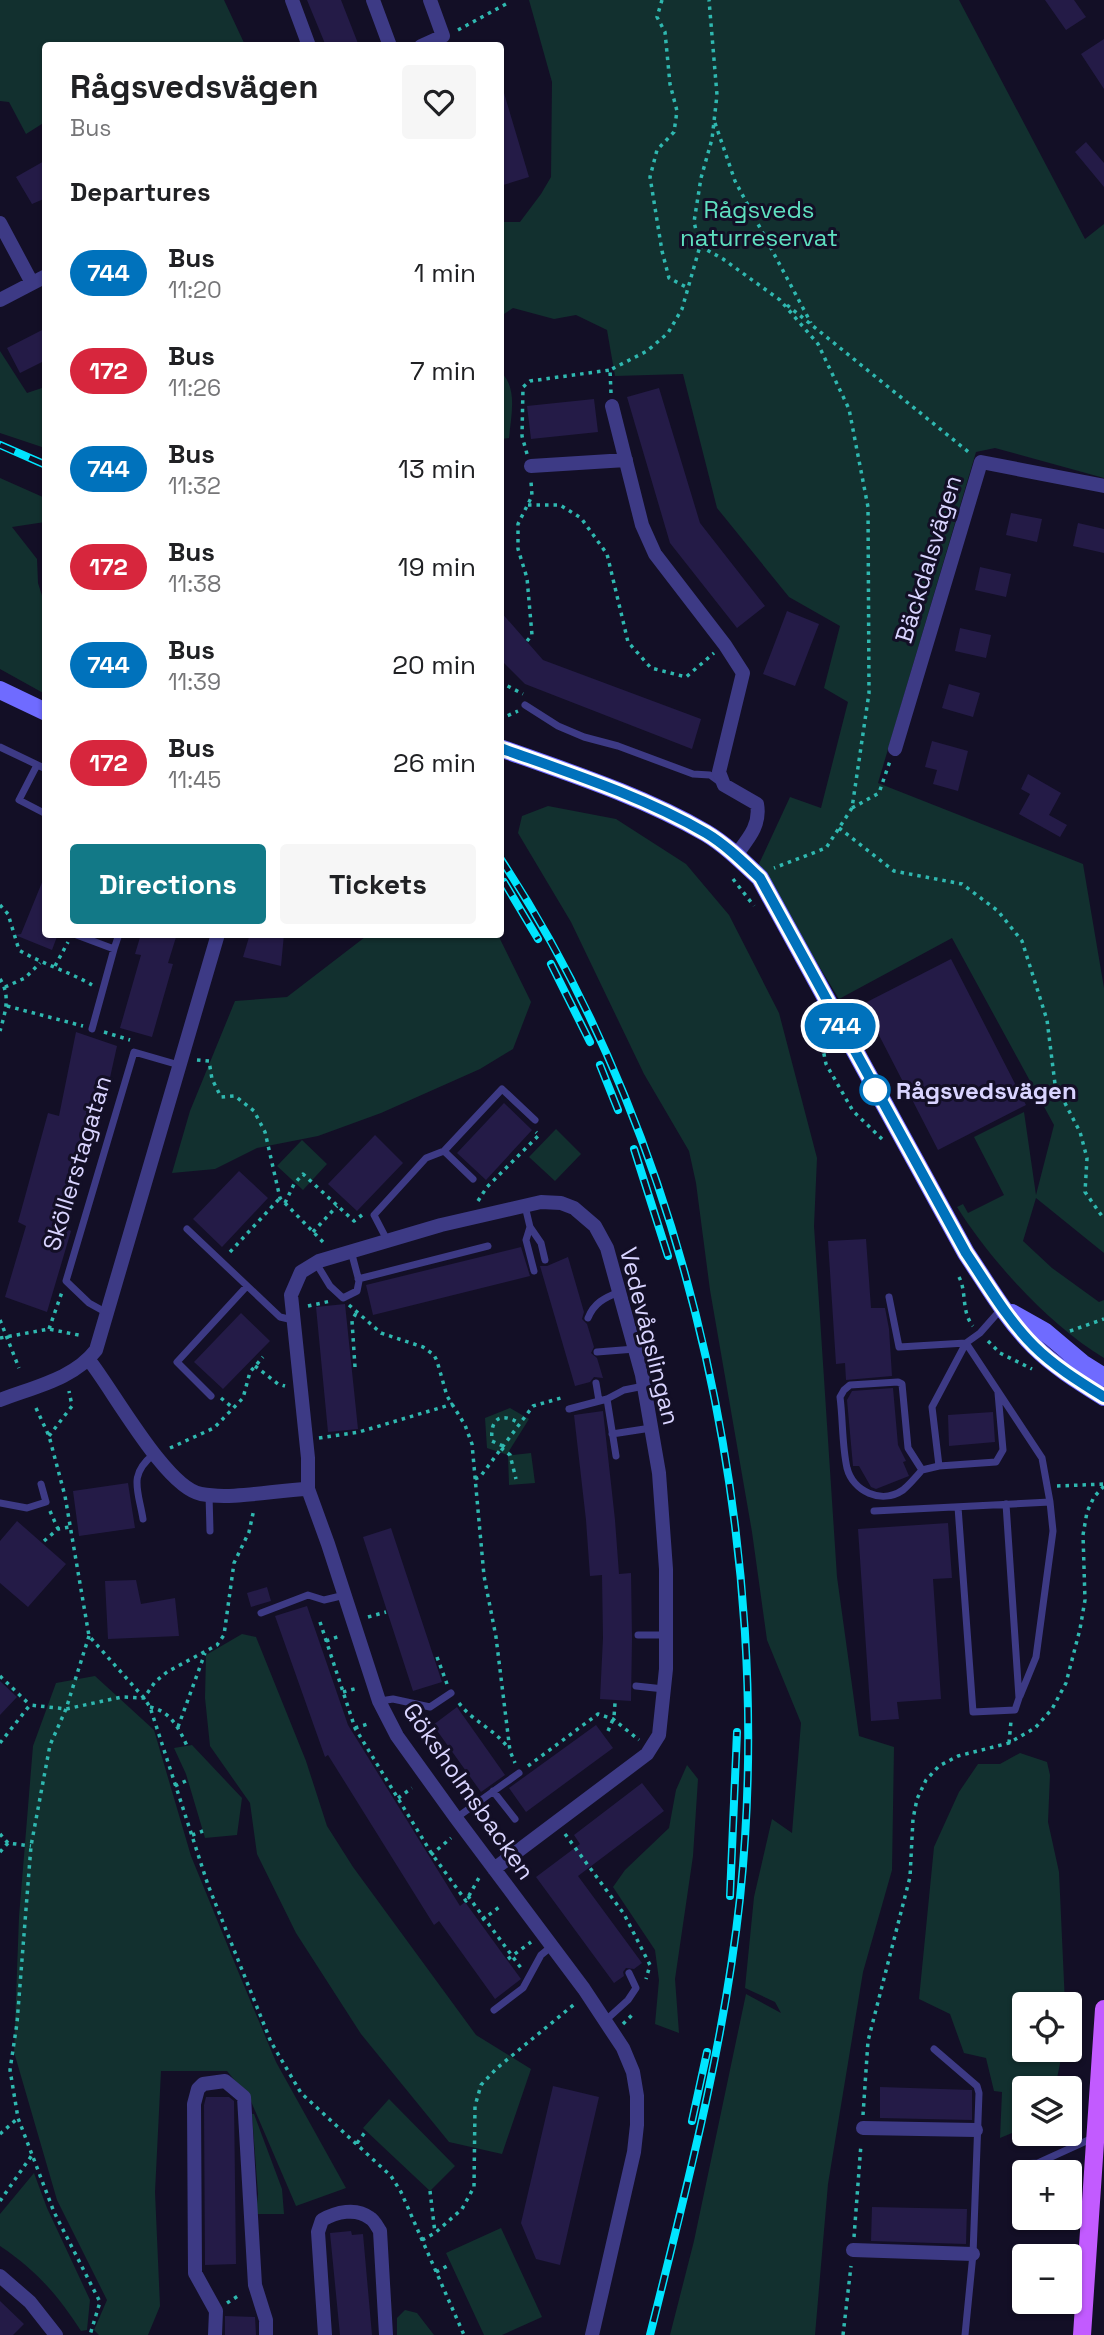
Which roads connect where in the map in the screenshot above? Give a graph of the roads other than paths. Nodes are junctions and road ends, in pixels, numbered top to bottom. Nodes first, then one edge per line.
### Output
1 (292, 0) edge
2 (373, 0) edge
3 (430, 0) edge
4 (308, 42) edge
5 (389, 42) edge
6 (430, 42) edge
7 (0, 223) edge
8 (42, 278) edge
9 (32, 283) junction
10 (0, 300) edge
11 (611, 406) road end
12 (626, 460) junction
13 (531, 466) dead end
14 (1104, 486) edge
15 (0, 691) edge
16 (525, 705) dead end
17 (42, 710) edge
18 (0, 747) edge
19 (895, 749) road end
20 (504, 750) edge
21 (37, 765) junction
22 (42, 767) edge
23 (724, 785) junction
24 (42, 812) edge
25 (736, 855) junction
26 (85, 938) edge
27 (118, 938) edge
28 (217, 938) edge
29 (114, 949) junction
30 (92, 1029) dead end
31 (180, 1065) junction
32 (535, 1120) road end
33 (444, 1151) junction
34 (473, 1179) dead end
35 (525, 1206) junction
36 (530, 1227) junction
37 (187, 1229) dead end
38 (387, 1241) junction
39 (488, 1246) dead end
40 (344, 1253) junction
41 (545, 1260) dead end
42 (316, 1263) junction
43 (534, 1271) dead end
44 (358, 1279) junction
45 (247, 1286) junction
46 (619, 1292) junction
47 (889, 1297) dead end
48 (1003, 1307) junction
49 (107, 1313) junction
50 (588, 1318) dead end
51 (292, 1320) junction
52 (967, 1343) junction
53 (635, 1349) junction
54 (597, 1352) dead end
55 (89, 1360) junction
56 (1104, 1377) edge
57 (596, 1383) dead end
58 (644, 1386) junction
59 (998, 1392) junction
60 (211, 1396) dead end
61 (1104, 1397) edge
62 (0, 1400) edge
63 (603, 1400) junction
64 (569, 1409) dead end
65 (651, 1427) junction
66 (612, 1434) junction
67 (154, 1454) junction
68 (616, 1456) dead end
69 (939, 1466) junction
70 (922, 1471) junction
71 (41, 1484) dead end
72 (308, 1489) junction
73 (209, 1495) junction
74 (1050, 1502) junction
75 (0, 1503) edge
76 (1006, 1504) junction
77 (958, 1507) junction
78 (874, 1511) dead end
79 (143, 1519) dead end
80 (209, 1531) dead end
81 (345, 1595) junction
82 (261, 1613) dead end
83 (638, 1635) dead end
84 (666, 1635) junction
85 (636, 1686) dead end
86 (664, 1689) junction
87 (451, 1693) road end
88 (1019, 1698) junction
89 (379, 1701) junction
90 (519, 1773) road end
91 (493, 1791) junction
92 (456, 1818) junction
93 (515, 1819) dead end
94 (494, 1869) junction
95 (552, 1946) junction
96 (629, 1973) dead end
97 (1104, 2009) edge
98 (494, 2010) dead end
99 (606, 2020) junction
100 (934, 2049) dead end
101 (863, 2128) road end
102 (976, 2130) junction
103 (1095, 2137) junction
104 (1045, 2160) edge
105 (853, 2250) road end
106 (972, 2254) junction
107 (0, 2276) edge
108 (57, 2335) edge
109 (215, 2335) edge
110 (266, 2335) edge
111 (326, 2335) edge
112 (386, 2335) edge
113 (592, 2335) edge
114 (965, 2335) edge
115 (1082, 2335) edge

1 - 4 street
2 - 5 street
3 - 6 street
7 - 9 street
8 - 9 street
9 - 10 street
11 - 12 street
12 - 13 street
12 - 23 street
14 - 19 street, Bäckdalsvägen
15 - 17 street
16 - 23 lane
18 - 21 lane
20 - 25 street
21 - 22 lane
21 - 24 lane
23 - 25 street
25 - 48 street
26 - 29 lane
27 - 29 lane
28 - 31 street
29 - 30 lane
31 - 49 street
31 - 49 lane, Sköllerstagatan
32 - 33 lane
33 - 34 lane
33 - 38 lane
35 - 36 lane
35 - 38 street, Vedevågslingan
35 - 46 street, Vedevågslingan
36 - 41 lane
36 - 43 lane
37 - 45 lane
38 - 40 street, Vedevågslingan
39 - 44 lane
40 - 42 street, Vedevågslingan
40 - 44 lane
42 - 44 lane
42 - 51 street, Vedevågslingan
45 - 51 lane
45 - 60 lane
46 - 50 lane
46 - 53 street, Vedevågslingan
47 - 52 lane
48 - 52 lane
48 - 56 street
48 - 61 street
49 - 55 street
51 - 72 street, Vedevågslingan
52 - 59 lane
52 - 69 lane
53 - 54 lane
53 - 58 street, Vedevågslingan
55 - 62 street
55 - 67 street
57 - 63 lane
58 - 63 lane
58 - 65 street, Vedevågslingan
59 - 69 lane
59 - 74 lane
63 - 64 lane
63 - 66 lane
65 - 66 lane
65 - 84 street, Vedevågslingan
66 - 68 lane
67 - 73 street
67 - 79 lane
69 - 70 lane
70 - 70 lane
71 - 75 lane
72 - 73 street
72 - 81 street, Göksholmsbacken
73 - 80 lane
74 - 76 lane
74 - 88 lane
76 - 77 lane
76 - 88 lane
77 - 78 lane
77 - 88 lane
81 - 82 lane
81 - 89 street, Göksholmsbacken
83 - 84 lane
84 - 86 street, Vedevågslingan
85 - 86 lane
86 - 94 street, Vedevågslingan
87 - 89 lane
89 - 92 street, Göksholmsbacken
90 - 91 lane
91 - 92 lane
91 - 93 lane
92 - 94 street, Göksholmsbacken
94 - 95 street, Göksholmsbacken
95 - 98 lane
95 - 99 street, Göksholmsbacken
96 - 99 lane
97 - 103 main road
99 - 113 street, Göksholmsbacken
100 - 102 lane
101 - 102 street
102 - 106 lane
103 - 104 lane
103 - 115 main road
105 - 106 street
106 - 114 lane
107 - 108 street
109 - 110 street
111 - 112 street

